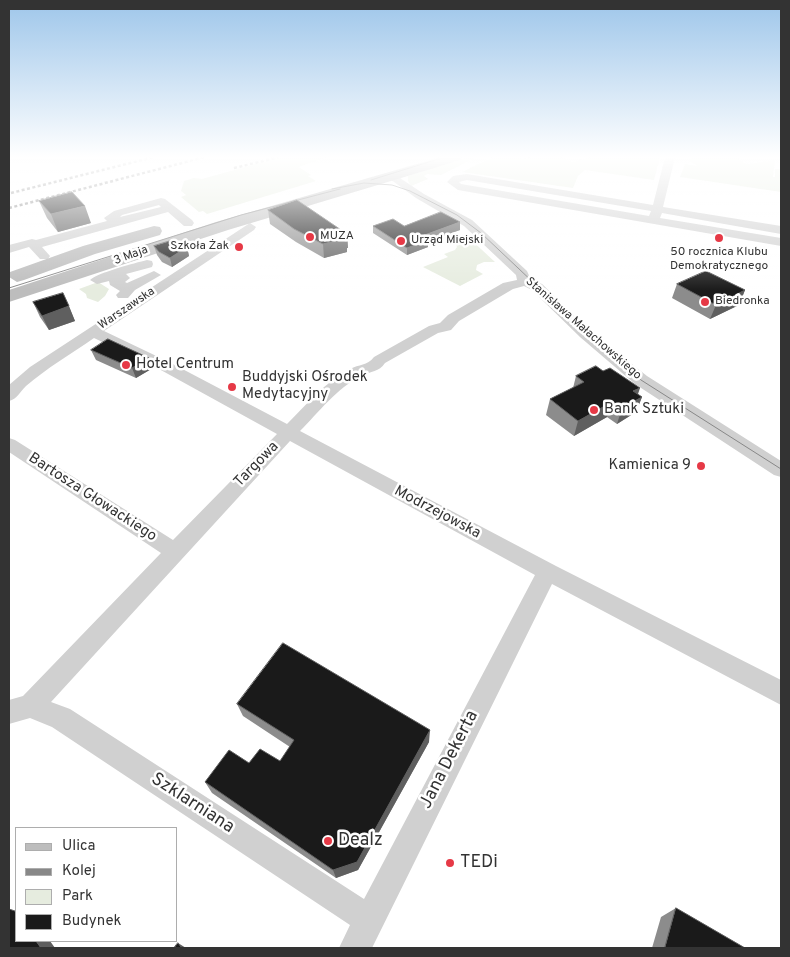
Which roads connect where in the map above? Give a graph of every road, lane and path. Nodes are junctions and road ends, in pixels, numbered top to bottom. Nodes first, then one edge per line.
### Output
1 (159, 202) edge
2 (162, 202) edge
3 (267, 202) edge
4 (307, 202) edge
5 (430, 202) edge
6 (564, 202) edge
7 (591, 202) edge
8 (657, 202) edge
9 (654, 214) junction
10 (188, 222) junction
11 (250, 227) dead end
12 (781, 230) edge
13 (781, 242) edge
14 (34, 245) junction
15 (9, 249) edge
16 (44, 256) dead end
17 (134, 278) dead end
18 (9, 279) edge
19 (97, 280) dead end
20 (525, 282) junction
21 (9, 296) edge
22 (92, 332) junction
23 (11, 388) edge
24 (288, 433) junction
25 (9, 444) edge
26 (781, 470) edge
27 (175, 552) junction
28 (548, 572) junction
29 (781, 692) edge
30 (19, 709) edge
31 (369, 920) junction
32 (355, 948) edge

1 - 14 street
2 - 10 street
3 - 10 main road, 3 Maja
4 - 21 main road, 3 Maja
5 - 20 street, Stanisława Małachowskiego
6 - 9 street
7 - 9 street
8 - 9 street
9 - 12 street
9 - 13 street
10 - 18 main road, 3 Maja
11 - 22 street, Warszawska
14 - 15 street
14 - 16 street
17 - 19 street
20 - 24 street, Targowa
20 - 26 street, Stanisława Małachowskiego
22 - 23 street, Warszawska
22 - 24 street, Modrzejowska
24 - 27 street, Targowa
24 - 28 street, Modrzejowska
25 - 27 street, Bartosza Głowackiego
27 - 30 street, Targowa
28 - 29 street, Modrzejowska
28 - 31 street, Jana Dekerta
30 - 31 street, Szklarniana
31 - 32 street, Jana Dekerta

